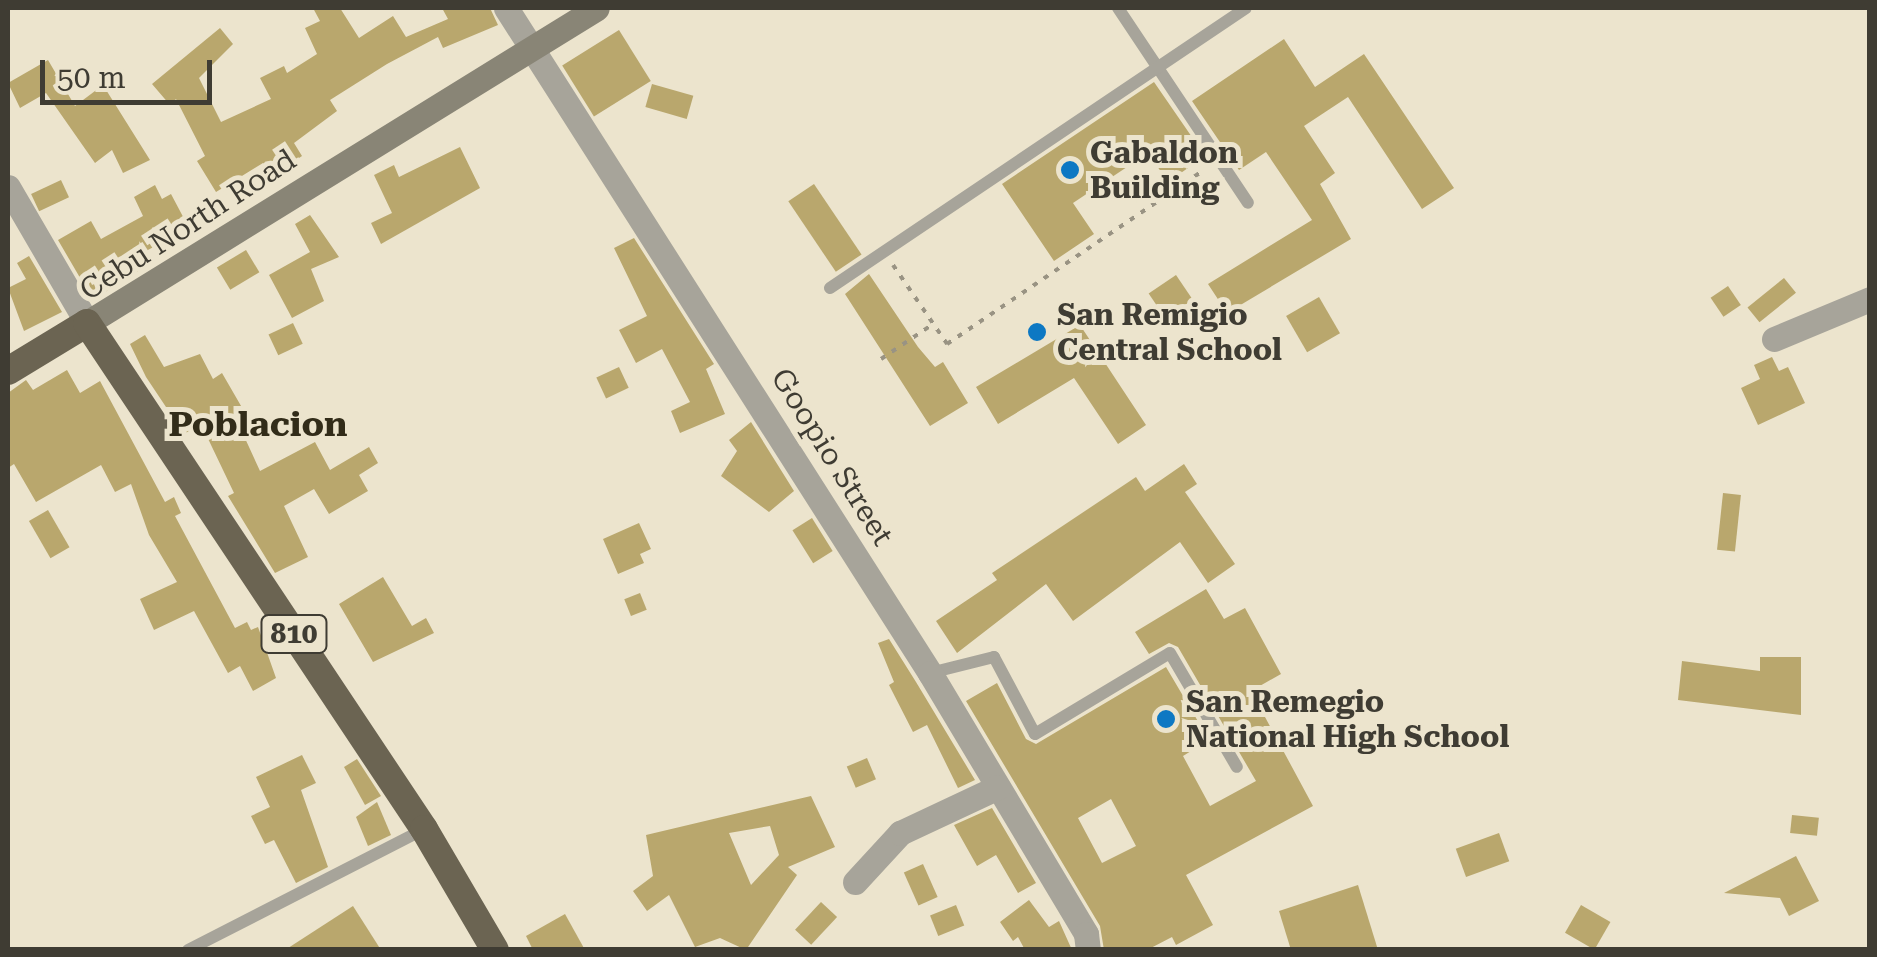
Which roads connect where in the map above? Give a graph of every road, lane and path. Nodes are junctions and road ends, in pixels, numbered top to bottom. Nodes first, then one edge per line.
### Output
1 (506, 8) edge
2 (597, 8) edge
3 (1118, 8) edge
4 (1246, 8) edge
5 (531, 49) junction
6 (1158, 67) junction
7 (1220, 160) junction
8 (8, 187) edge
9 (1248, 203) dead end
10 (884, 252) junction
11 (830, 288) dead end
12 (1870, 299) edge
13 (87, 323) junction
14 (933, 324) junction
15 (1774, 339) dead end
16 (881, 359) dead end
17 (8, 372) edge
18 (930, 673) junction
19 (1237, 767) dead end
20 (998, 787) junction
21 (424, 829) junction
22 (855, 882) dead end
23 (188, 950) edge
24 (495, 950) edge
25 (1088, 950) edge

1 - 5 street, Goopio Street
2 - 5 main road, Cebu North Road
3 - 6 lane
4 - 6 lane
5 - 13 main road, Cebu North Road
5 - 18 street, Goopio Street
6 - 7 lane
6 - 10 lane
7 - 9 lane
7 - 14 path
8 - 13 street
10 - 11 lane
10 - 14 path
12 - 15 street
13 - 17 highway
13 - 21 highway, Cebu North Road / 810
14 - 16 path
18 - 19 lane
18 - 20 street, Goopio Street
20 - 22 street
20 - 25 street, Goopio Street
21 - 23 lane
21 - 24 highway, Cebu North Road / 810

